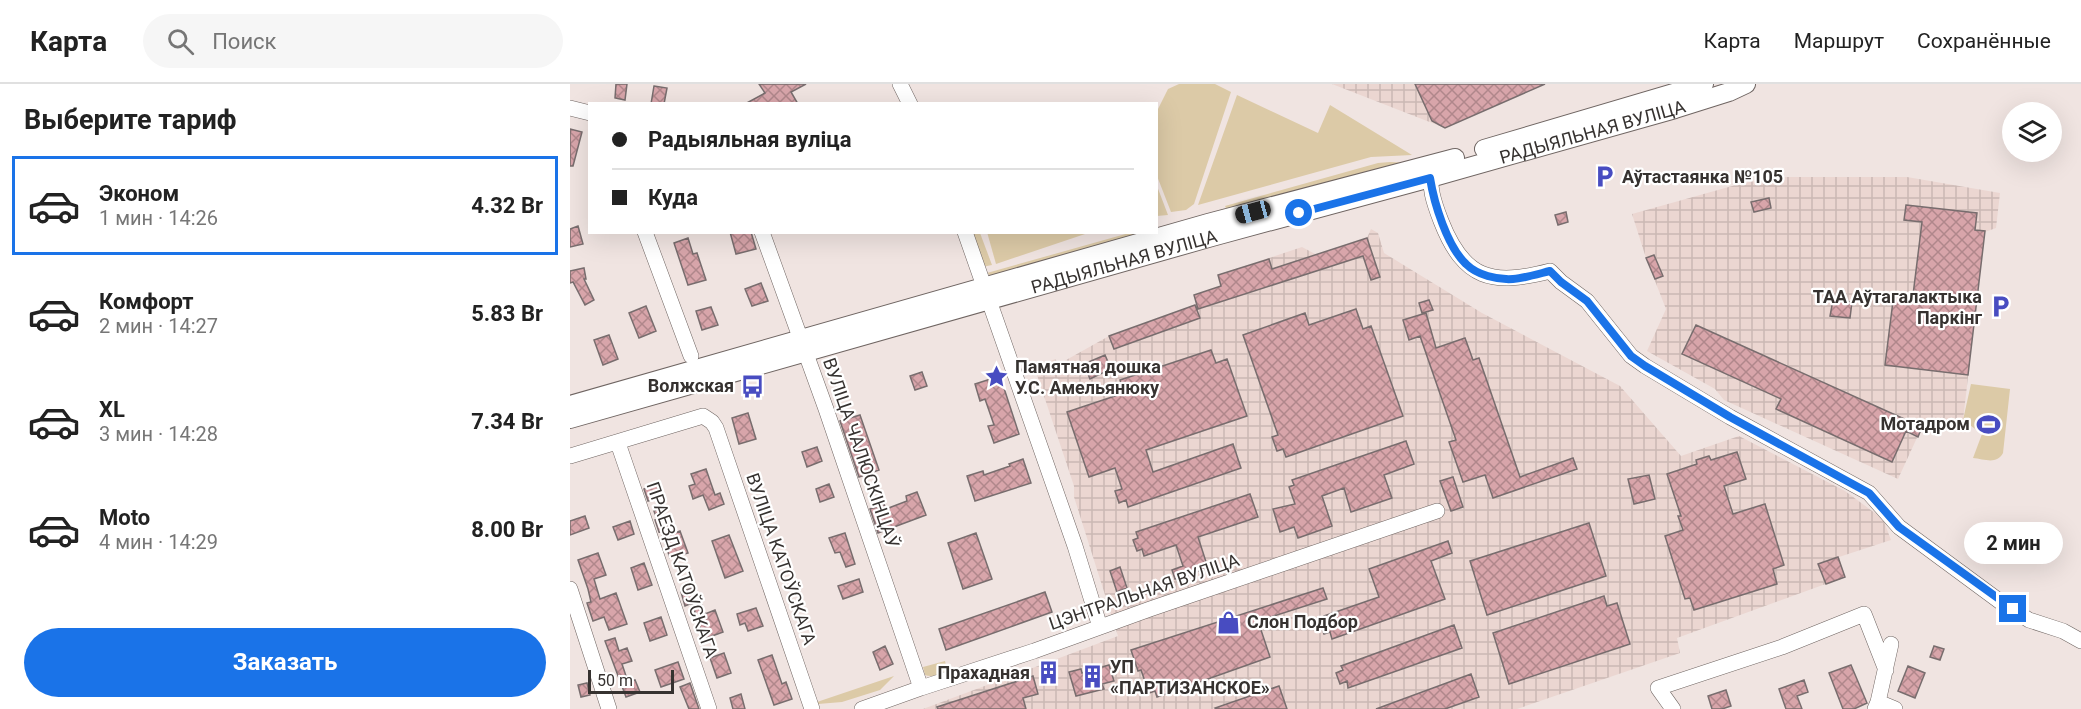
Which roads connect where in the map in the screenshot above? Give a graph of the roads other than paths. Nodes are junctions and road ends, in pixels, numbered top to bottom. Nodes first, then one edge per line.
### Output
1 (900, 84) edge
2 (1704, 84) edge
3 (1746, 84) edge
4 (909, 102) edge
5 (570, 108) edge
6 (588, 112) edge
7 (1431, 171) junction
8 (646, 234) edge
9 (763, 234) edge
10 (966, 234) edge
11 (986, 293) junction
12 (803, 346) junction
13 (691, 356) dead end
14 (570, 405) edge
15 (570, 419) edge
16 (618, 443) junction
17 (570, 456) edge
18 (1437, 511) dead end
19 (570, 589) edge
20 (1100, 627) junction
21 (2081, 641) edge
22 (1892, 644) dead end
23 (1886, 670) junction
24 (921, 688) junction
25 (1877, 706) edge
26 (609, 709) edge
27 (710, 709) edge
28 (812, 709) edge
29 (862, 709) edge
30 (1672, 709) edge
31 (1895, 709) edge

1 - 4 street
2 - 7 main road, РАДЫЯЛЬНАЯ ВУЛІЦА
3 - 7 main road, РАДЫЯЛЬНАЯ ВУЛІЦА
5 - 6 street
7 - 11 main road, РАДЫЯЛЬНАЯ ВУЛІЦА
7 - 21 street
8 - 13 street
9 - 12 street, ВУЛІЦА ЧАЛЮСКІНЦАЎ
10 - 11 street
11 - 12 main road, РАДЫЯЛЬНАЯ ВУЛІЦА
11 - 20 street
12 - 14 main road, РАДЫЯЛЬНАЯ ВУЛІЦА
12 - 15 main road, РАДЫЯЛЬНАЯ ВУЛІЦА
12 - 24 street, ВУЛІЦА ЧАЛЮСКІНЦАЎ
16 - 17 street
16 - 27 street, ПРАЕЗД КАТОЎСКАГА
16 - 28 street, ВУЛІЦА КАТОЎСКАГА
18 - 20 street, ЦЭНТРАЛЬНАЯ ВУЛІЦА
19 - 26 street
20 - 24 street, ЦЭНТРАЛЬНАЯ ВУЛІЦА
22 - 23 street
23 - 25 street
23 - 30 street
24 - 29 street, ЦЭНТРАЛЬНАЯ ВУЛІЦА
25 - 31 street

